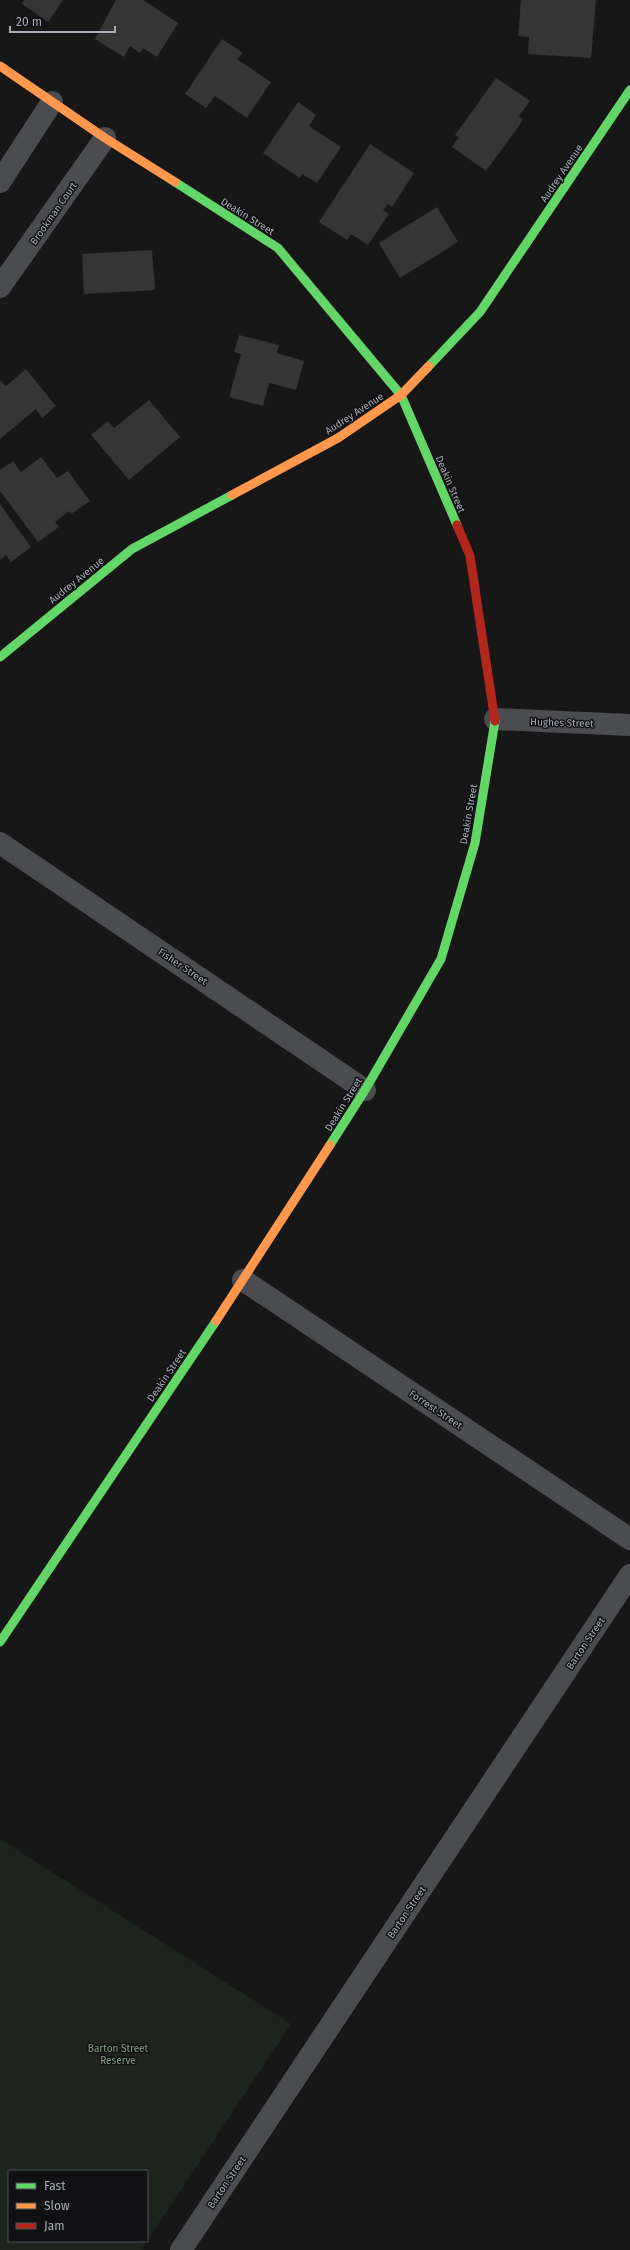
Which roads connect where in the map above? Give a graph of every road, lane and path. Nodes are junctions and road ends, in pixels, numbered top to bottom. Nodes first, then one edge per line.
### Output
1 (0, 66) edge
2 (630, 90) edge
3 (52, 102) junction
4 (105, 138) junction
5 (0, 182) edge
6 (0, 287) edge
7 (400, 395) junction
8 (0, 657) edge
9 (495, 719) junction
10 (630, 725) edge
11 (0, 843) edge
12 (365, 1090) junction
13 (243, 1280) junction
14 (630, 1539) edge
15 (630, 1575) edge
16 (0, 1642) edge
17 (181, 2250) edge

1 - 3 street, Deakin Street
2 - 7 street, Audrey Avenue
3 - 4 street, Deakin Street
3 - 5 street
4 - 6 street, Brookman Court
4 - 7 street, Deakin Street
7 - 8 street, Audrey Avenue
7 - 9 street, Deakin Street
9 - 10 street, Hughes Street
9 - 12 street, Deakin Street
11 - 12 street, Fisher Street
12 - 13 street, Deakin Street
13 - 14 street, Forrest Street
13 - 16 street, Deakin Street
15 - 17 street, Barton Street

